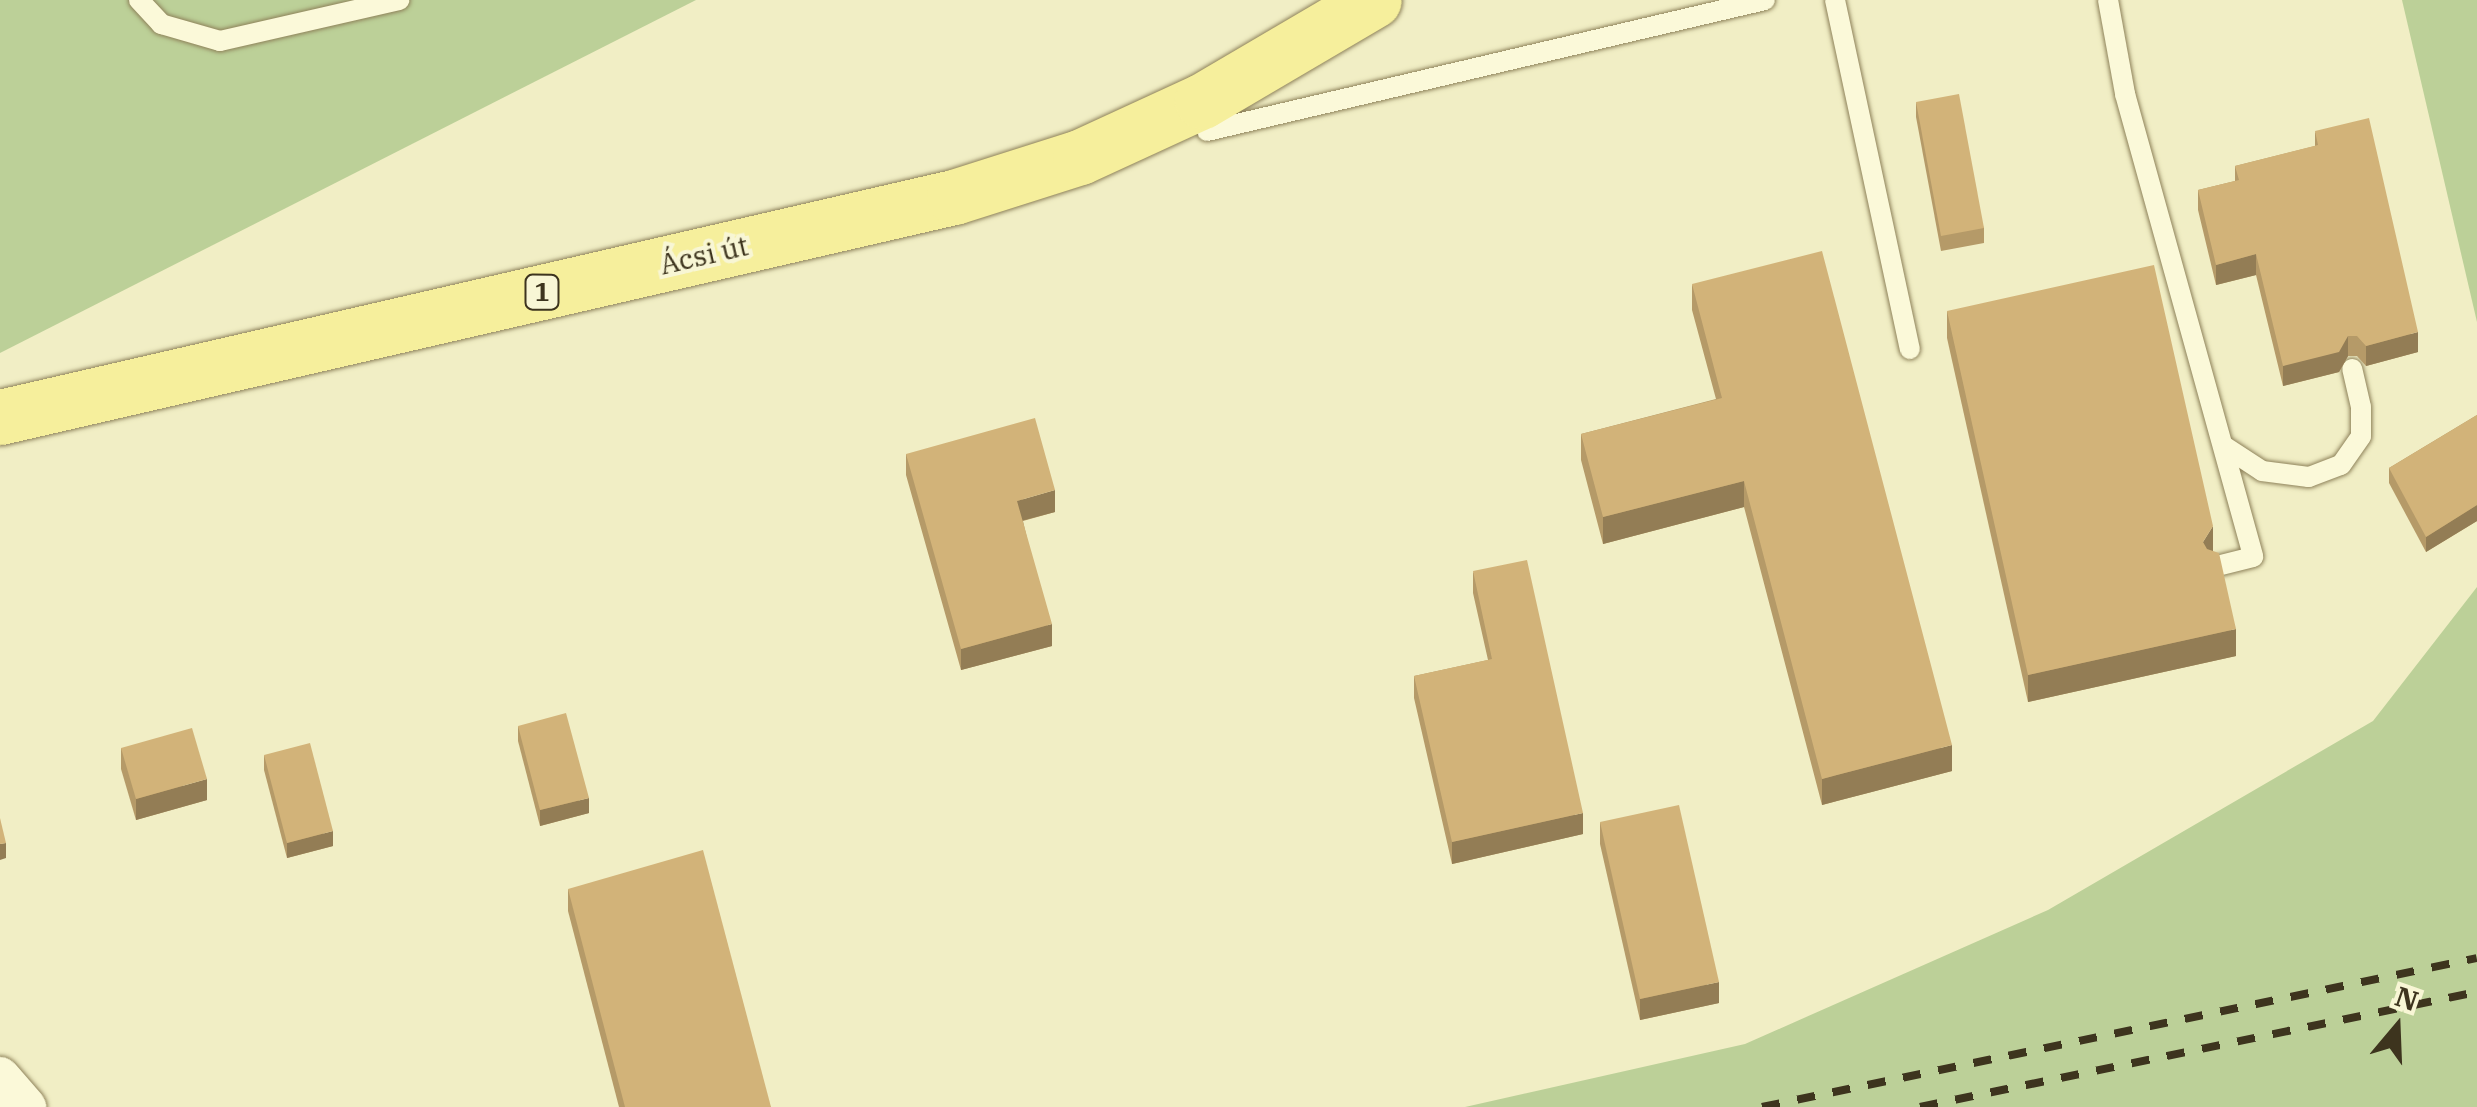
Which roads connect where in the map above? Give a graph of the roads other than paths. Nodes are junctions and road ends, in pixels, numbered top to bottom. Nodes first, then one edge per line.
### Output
1 (138, 0) edge
2 (399, 0) edge
3 (1374, 0) edge
4 (1765, 0) edge
5 (1834, 0) edge
6 (2108, 0) edge
7 (1207, 131) dead end
8 (1910, 349) dead end
9 (2352, 369) dead end
10 (0, 417) edge
11 (2224, 446) junction
12 (2216, 566) edge
13 (0, 1077) edge
14 (26, 1107) edge

1 - 2 lane
3 - 10 main road, Ácsi út / 1
4 - 7 lane
5 - 8 lane
6 - 11 lane
9 - 11 lane
11 - 12 lane
13 - 14 street

